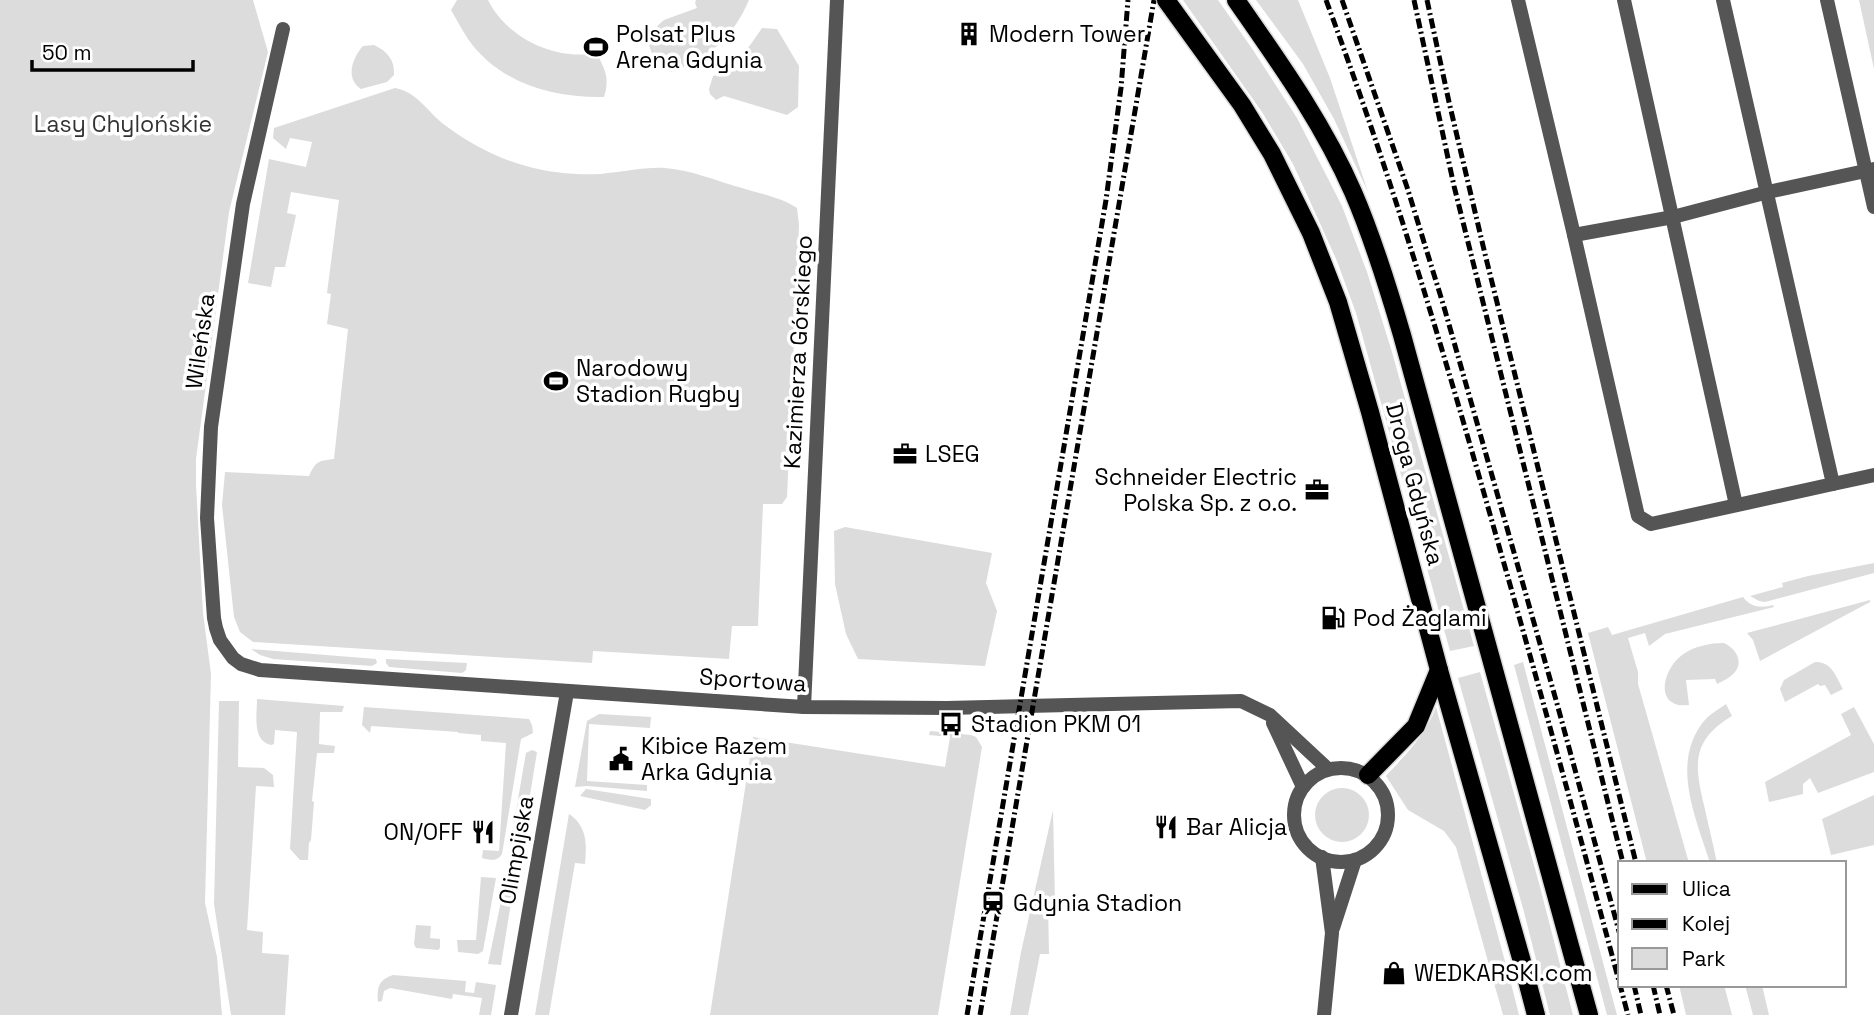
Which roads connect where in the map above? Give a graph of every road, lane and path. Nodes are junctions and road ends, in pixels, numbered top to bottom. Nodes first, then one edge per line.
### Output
1 (837, 0) edge
2 (1167, 0) edge
3 (1236, 0) edge
4 (1517, 0) edge
5 (1624, 0) edge
6 (1723, 0) edge
7 (1827, 0) edge
8 (283, 29) dead end
9 (1870, 170) edge
10 (1768, 192) junction
11 (1874, 208) edge
12 (1673, 217) junction
13 (1574, 234) junction
14 (1874, 475) edge
15 (1833, 484) junction
16 (1736, 505) junction
17 (233, 658) joint
18 (1439, 670) junction
19 (567, 692) junction
20 (804, 706) junction
21 (1270, 716) junction
22 (1328, 769) junction
23 (1368, 775) junction
24 (1303, 787) junction
25 (1322, 857) junction
26 (1355, 860) junction
27 (1332, 933) junction
28 (511, 1015) edge
29 (1324, 1015) edge
30 (1536, 1015) edge
31 (1589, 1015) edge

1 - 20 street, Kazimierza Górskiego
2 - 18 main road, Droga Gdyńska
3 - 31 main road, Droga Gdyńska
4 - 13 street
5 - 12 street
6 - 10 street
7 - 9 street
8 - 17 street, Wileńska
9 - 10 street
9 - 11 street
10 - 12 street
10 - 15 street
12 - 13 street
12 - 16 street
13 - 16 street
14 - 15 street
15 - 16 street
17 - 19 street, Sportowa
18 - 23 main road
18 - 30 main road, Droga Gdyńska
19 - 20 street, Sportowa
19 - 28 street, Olimpijska
20 - 21 street, Sportowa
21 - 22 street, Sportowa
21 - 24 street
22 - 23 street
22 - 24 street
23 - 26 street
24 - 25 street
25 - 26 street
25 - 27 street
26 - 27 street
27 - 29 street

